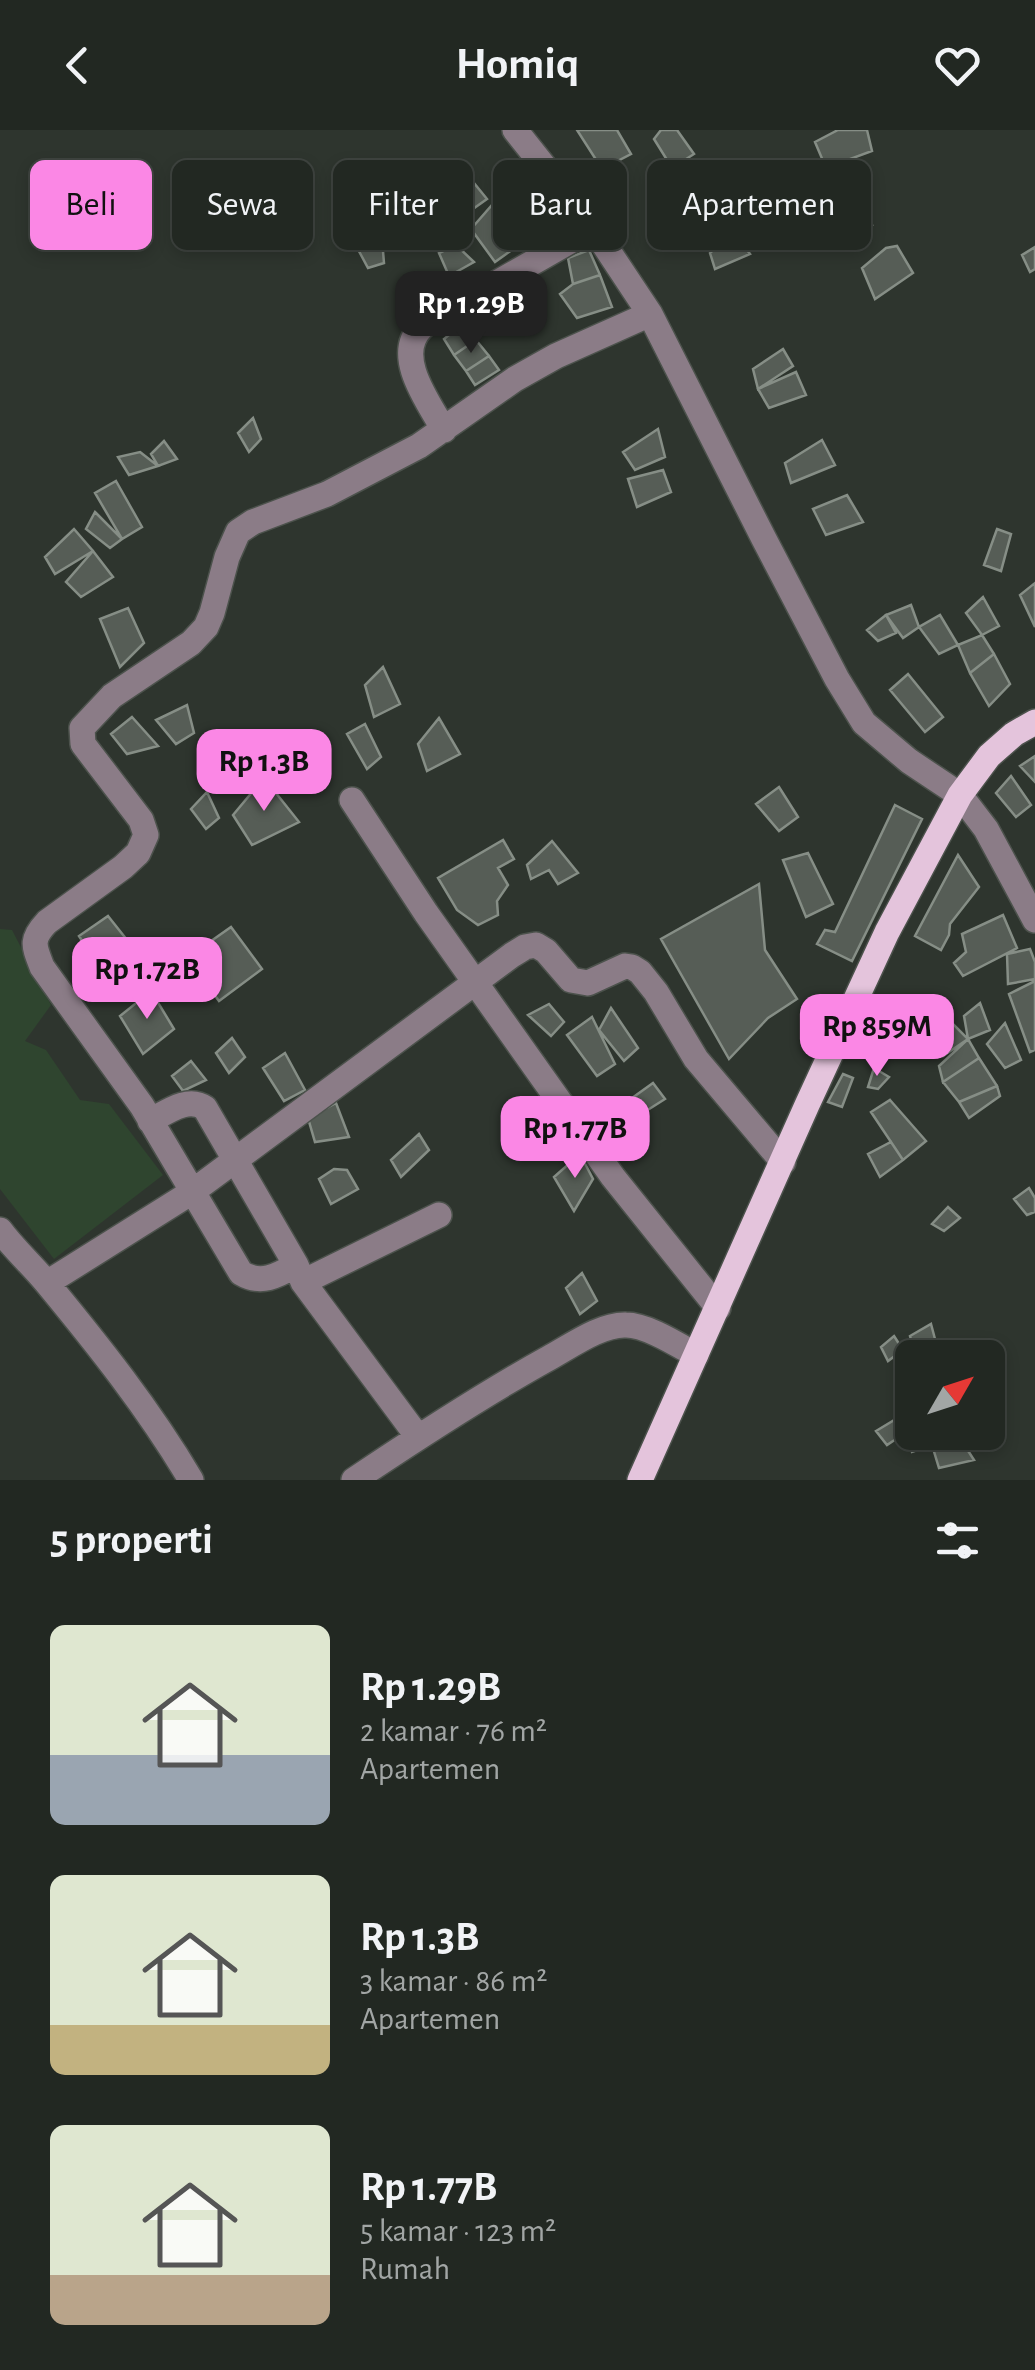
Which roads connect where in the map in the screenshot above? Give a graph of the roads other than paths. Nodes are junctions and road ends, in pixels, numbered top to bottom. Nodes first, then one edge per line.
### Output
1 (514, 130) edge
2 (538, 160) edge
3 (555, 250) edge
4 (608, 250) edge
5 (650, 314) junction
6 (444, 430) junction
7 (1035, 722) edge
8 (960, 794) junction
9 (352, 800) dead end
10 (1035, 920) edge
11 (475, 982) junction
12 (150, 1120) junction
13 (235, 1160) junction
14 (783, 1162) junction
15 (192, 1192) junction
16 (439, 1214) dead end
17 (0, 1230) edge
18 (300, 1274) junction
19 (47, 1283) junction
20 (718, 1308) junction
21 (696, 1355) junction
22 (418, 1437) junction
23 (191, 1480) edge
24 (354, 1480) edge
25 (640, 1480) edge

1 - 2 street
3 - 6 street
4 - 5 street
5 - 6 street
5 - 8 street
6 - 12 street
7 - 8 main road
8 - 10 street
8 - 14 main road
9 - 11 street
11 - 13 street
11 - 14 street
11 - 20 street
12 - 13 street
12 - 15 street
13 - 15 street
13 - 18 street
14 - 20 main road
15 - 18 street
15 - 19 street
16 - 18 street
17 - 19 street
18 - 22 street
19 - 23 street
20 - 21 main road
21 - 22 street
21 - 25 main road
22 - 24 street

